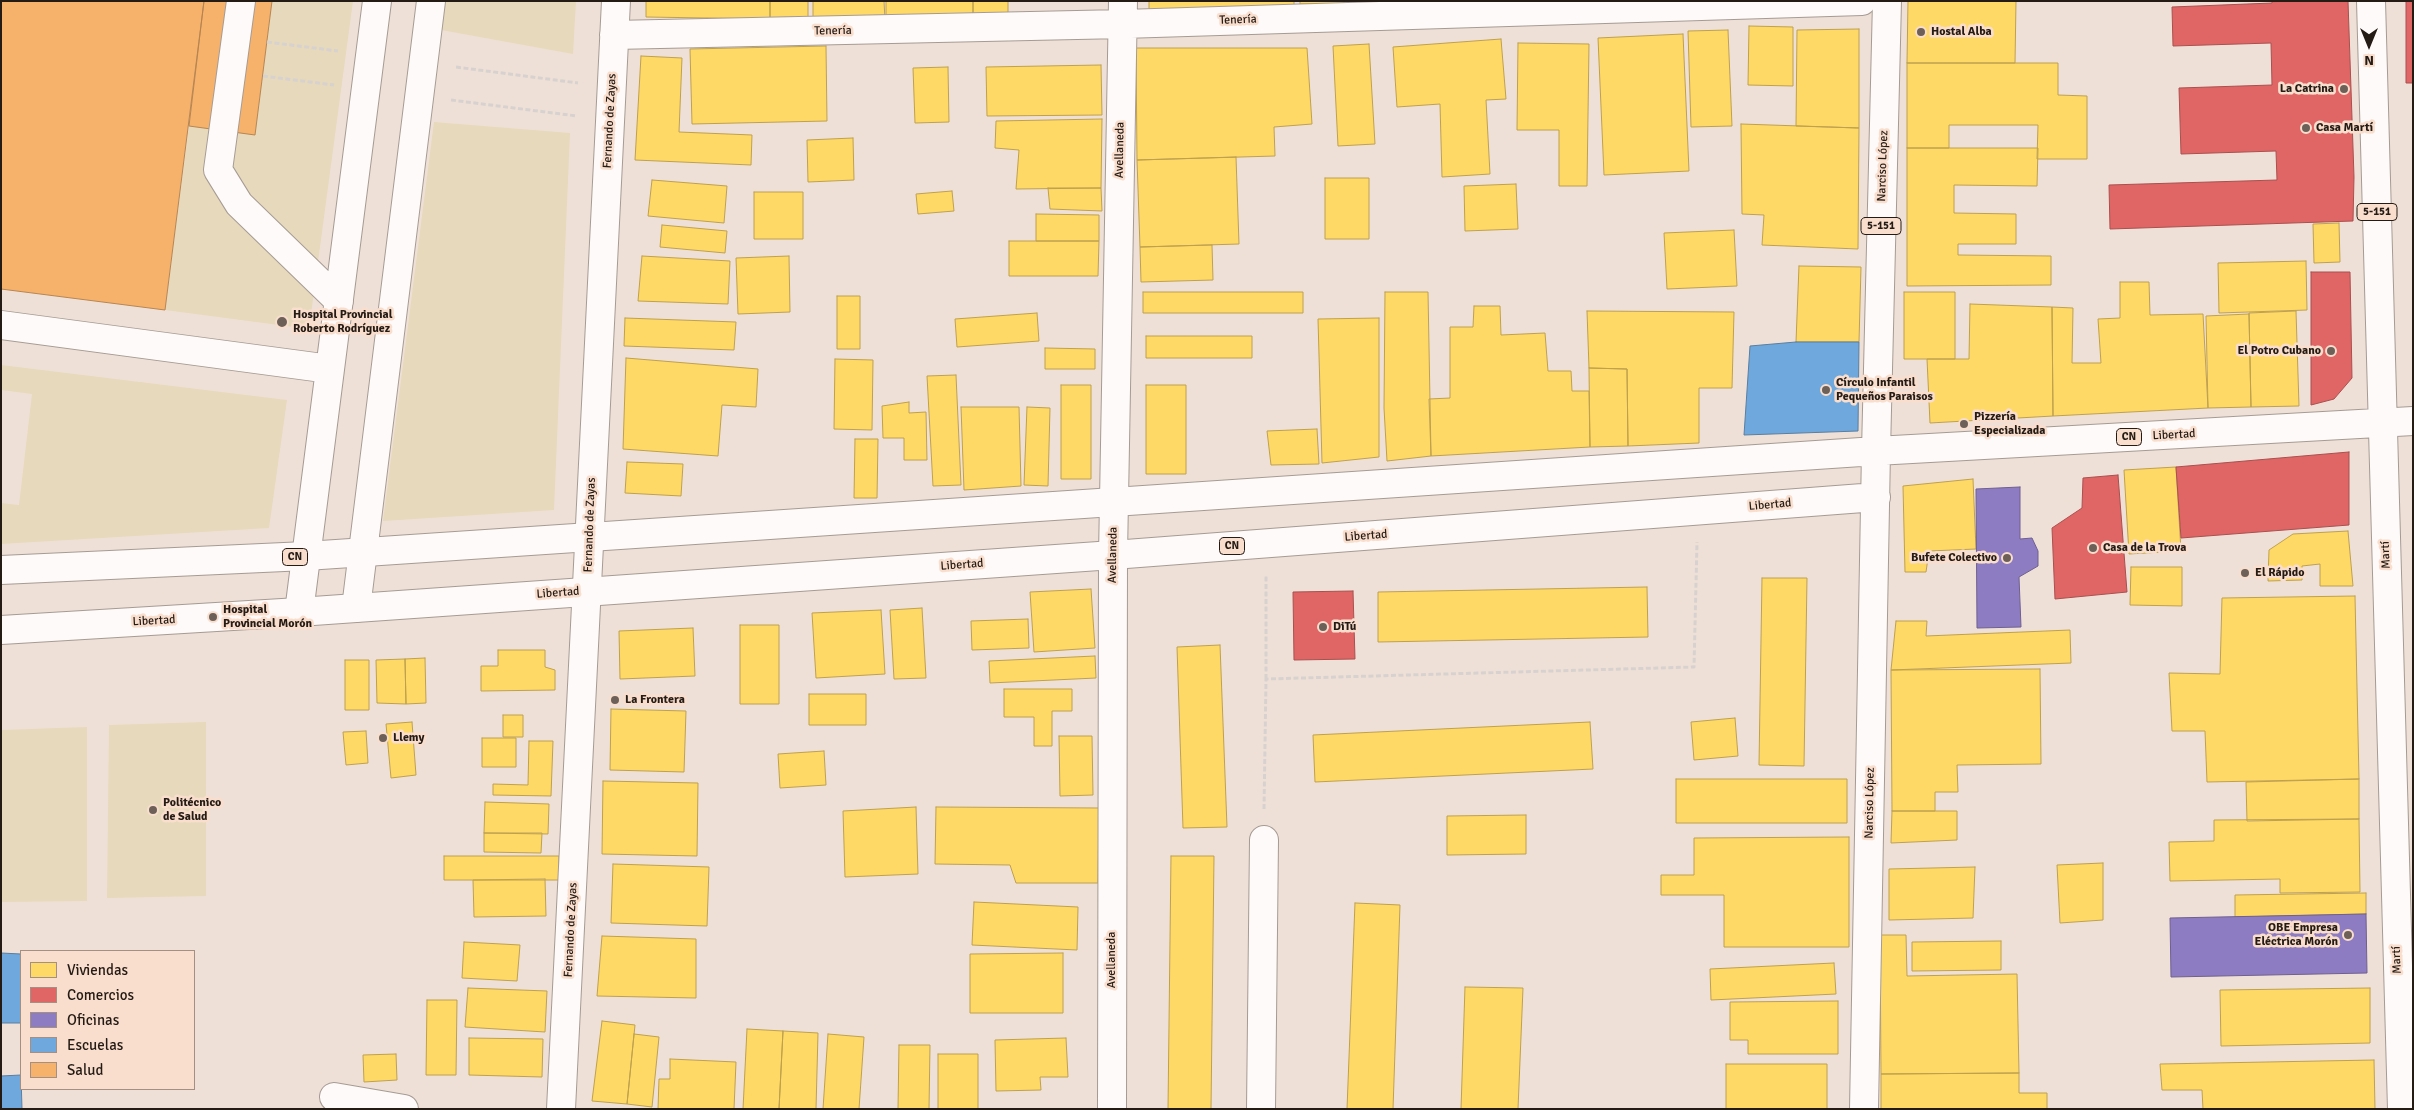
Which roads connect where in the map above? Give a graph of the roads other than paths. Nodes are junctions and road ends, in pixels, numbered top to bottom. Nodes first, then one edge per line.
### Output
1 (241, 1) edge
2 (377, 1) edge
3 (431, 1) edge
4 (616, 1) edge
5 (1862, 1) edge
6 (1887, 1) edge
7 (2371, 1) edge
8 (1123, 13) edge
9 (614, 36) junction
10 (339, 301) junction
11 (1, 325) edge
12 (330, 369) junction
13 (2413, 421) edge
14 (2382, 423) junction
15 (1876, 451) junction
16 (1876, 497) junction
17 (1114, 502) junction
18 (589, 538) junction
19 (363, 552) junction
20 (1113, 555) junction
21 (306, 556) junction
22 (1, 570) edge
23 (588, 590) junction
24 (356, 608) junction
25 (299, 612) junction
26 (1, 630) edge
27 (1264, 840) road end
28 (334, 1097) dead end
29 (404, 1109) edge
30 (561, 1109) edge
31 (1112, 1109) edge
32 (1261, 1109) edge
33 (1864, 1109) edge
34 (2402, 1109) edge

1 - 10 main road
2 - 10 main road
3 - 19 main road
4 - 9 main road, Fernando de Zayas
5 - 8 main road, Tenería
6 - 15 main road, Narciso López / 5-151
7 - 14 main road, Martí / 5-151
8 - 9 main road, Tenería
8 - 17 main road, Avellaneda
9 - 18 main road, Fernando de Zayas
10 - 12 main road
11 - 12 main road
12 - 21 main road
13 - 14 main road, Libertad / CN
14 - 15 main road, Libertad / CN
14 - 34 main road, Martí
15 - 16 main road, 5-151
15 - 17 main road, Libertad / CN
16 - 20 main road, Libertad / CN
16 - 33 main road, Narciso López
17 - 18 main road, Libertad / CN
17 - 20 main road, Avellaneda
18 - 19 main road, Libertad / CN
18 - 23 main road, Fernando de Zayas
19 - 21 main road, Libertad / CN
19 - 24 main road
20 - 23 main road, Libertad / CN
20 - 31 main road, Avellaneda
21 - 22 main road, Libertad / CN
21 - 25 main road
23 - 24 main road, Libertad / CN
23 - 30 main road, Fernando de Zayas
24 - 25 main road, Libertad / CN
25 - 26 main road, Libertad / CN
27 - 32 main road
28 - 29 main road

